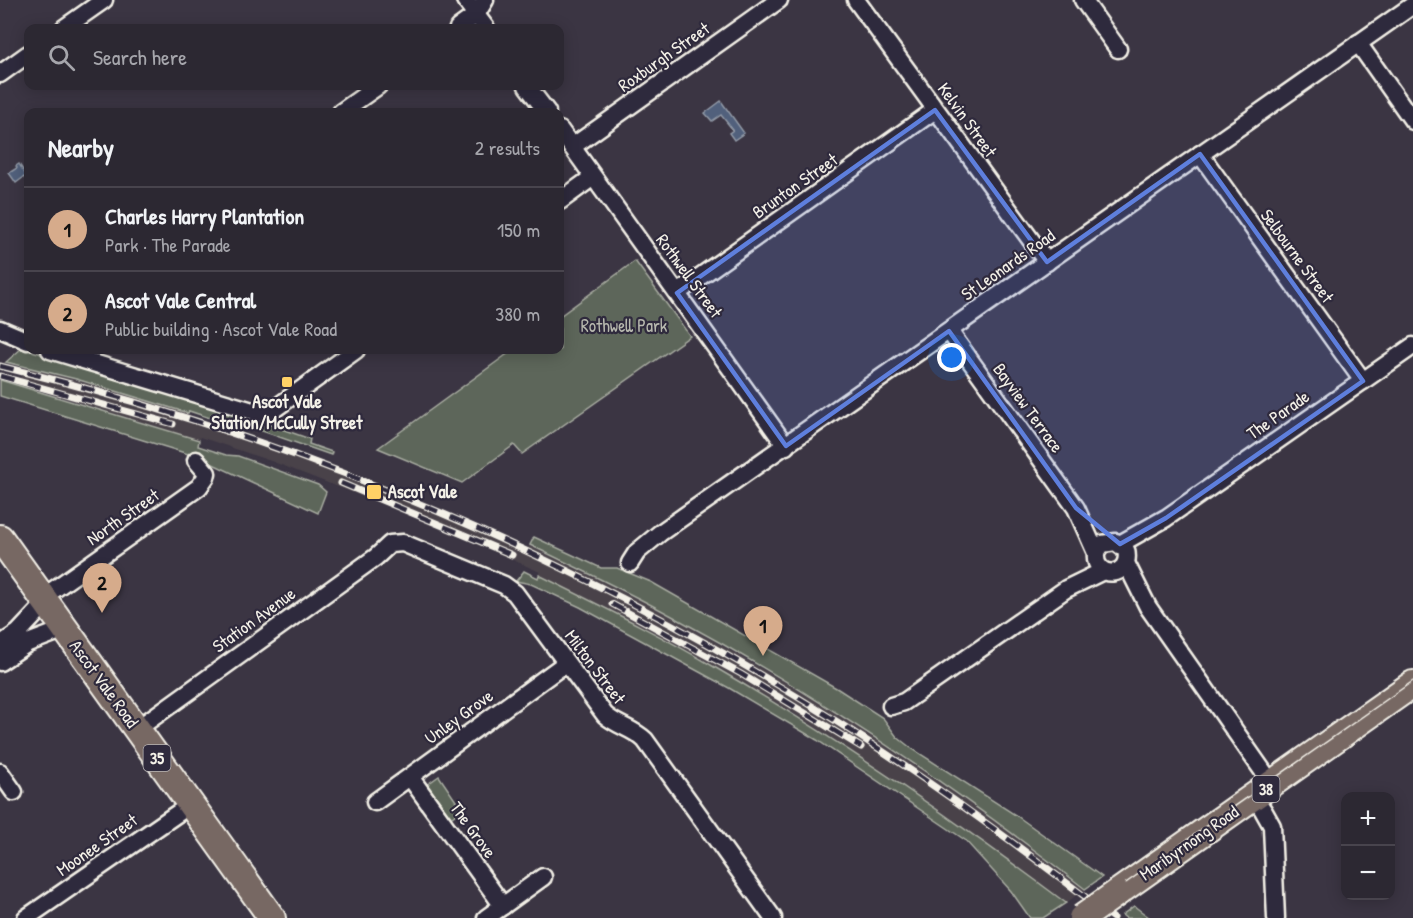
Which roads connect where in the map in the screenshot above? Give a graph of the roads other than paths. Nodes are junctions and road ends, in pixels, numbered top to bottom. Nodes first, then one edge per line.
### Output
1 (104, 0) edge
2 (465, 0) edge
3 (485, 0) edge
4 (779, 0) edge
5 (856, 0) edge
6 (1083, 0) edge
7 (1413, 5) edge
8 (481, 22) edge
9 (70, 24) edge
10 (1358, 43) junction
11 (1118, 49) dead end
12 (24, 57) edge
13 (0, 74) edge
14 (372, 90) edge
15 (530, 90) edge
16 (347, 108) edge
17 (543, 108) edge
18 (935, 110) junction
19 (1413, 121) edge
20 (564, 136) edge
21 (572, 147) junction
22 (1200, 154) junction
23 (593, 177) junction
24 (564, 198) edge
25 (1047, 262) junction
26 (677, 293) junction
27 (0, 329) edge
28 (949, 331) junction
29 (24, 338) edge
30 (1413, 346) edge
31 (63, 354) edge
32 (350, 354) edge
33 (1363, 381) junction
34 (786, 446) junction
35 (196, 460) dead end
36 (1076, 508) junction
37 (0, 538) edge
38 (394, 543) joint
39 (1121, 551) junction
40 (630, 563) dead end
41 (1102, 564) junction
42 (44, 601) junction
43 (1148, 607) junction
44 (65, 629) junction
45 (0, 645) edge
46 (0, 662) edge
47 (566, 663) junction
48 (1413, 684) edge
49 (891, 706) dead end
50 (137, 729) junction
51 (0, 772) edge
52 (410, 777) junction
53 (1263, 791) junction
54 (14, 792) dead end
55 (375, 802) dead end
56 (191, 804) junction
57 (543, 877) dead end
58 (503, 906) junction
59 (26, 918) edge
60 (272, 918) edge
61 (486, 918) edge
62 (773, 918) edge
63 (1082, 918) edge
64 (1276, 918) edge

1 - 9 street
2 - 8 street
3 - 8 street
4 - 21 street, Roxburgh Street
5 - 18 street, Kelvin Street
6 - 11 street
7 - 10 street, St Leonards Road
10 - 19 street
10 - 22 street, St Leonards Road
12 - 13 street
14 - 16 street
15 - 17 street
18 - 25 street, Kelvin Street
18 - 26 street, Brunton Street
20 - 21 street, Rothwell Street
21 - 23 street, Rothwell Street
22 - 25 street, St Leonards Road
22 - 33 street, Selbourne Street
23 - 24 street
23 - 26 street, Rothwell Street
25 - 28 street, St Leonards Road
26 - 34 street, Rothwell Street
27 - 29 street
28 - 34 street, St Leonards Road
28 - 36 street, Bayview Terrace
30 - 33 street, The Parade
31 - 32 street
33 - 39 street, The Parade
34 - 40 street, St Leonards Road
35 - 42 street, North Street
36 - 39 street, Bayview Terrace
36 - 41 street, Bayview Terrace
37 - 42 main road, Ascot Vale Road / 35
38 - 47 street, Milton Street
38 - 50 street, Station Avenue
39 - 41 street
39 - 41 street
39 - 43 street, Bayview Terrace
41 - 43 street, Bayview Terrace
41 - 49 street
42 - 44 main road, Ascot Vale Road / 35
42 - 45 street, North Street
43 - 53 street, Bayview Terrace
44 - 46 street
44 - 50 main road, Ascot Vale Road / 35
47 - 52 street, Unley Grove
47 - 62 street, Milton Street
48 - 53 main road, Maribyrnong Road / 38
50 - 56 main road, Ascot Vale Road / 35
51 - 54 street
52 - 55 street, Unley Grove
52 - 58 street, The Grove
53 - 63 main road, Maribyrnong Road / 38, bridge
53 - 64 street, Bayview Terrace
56 - 59 street, Moonee Street
56 - 60 main road, Ascot Vale Road / 35
57 - 58 street
58 - 61 street

